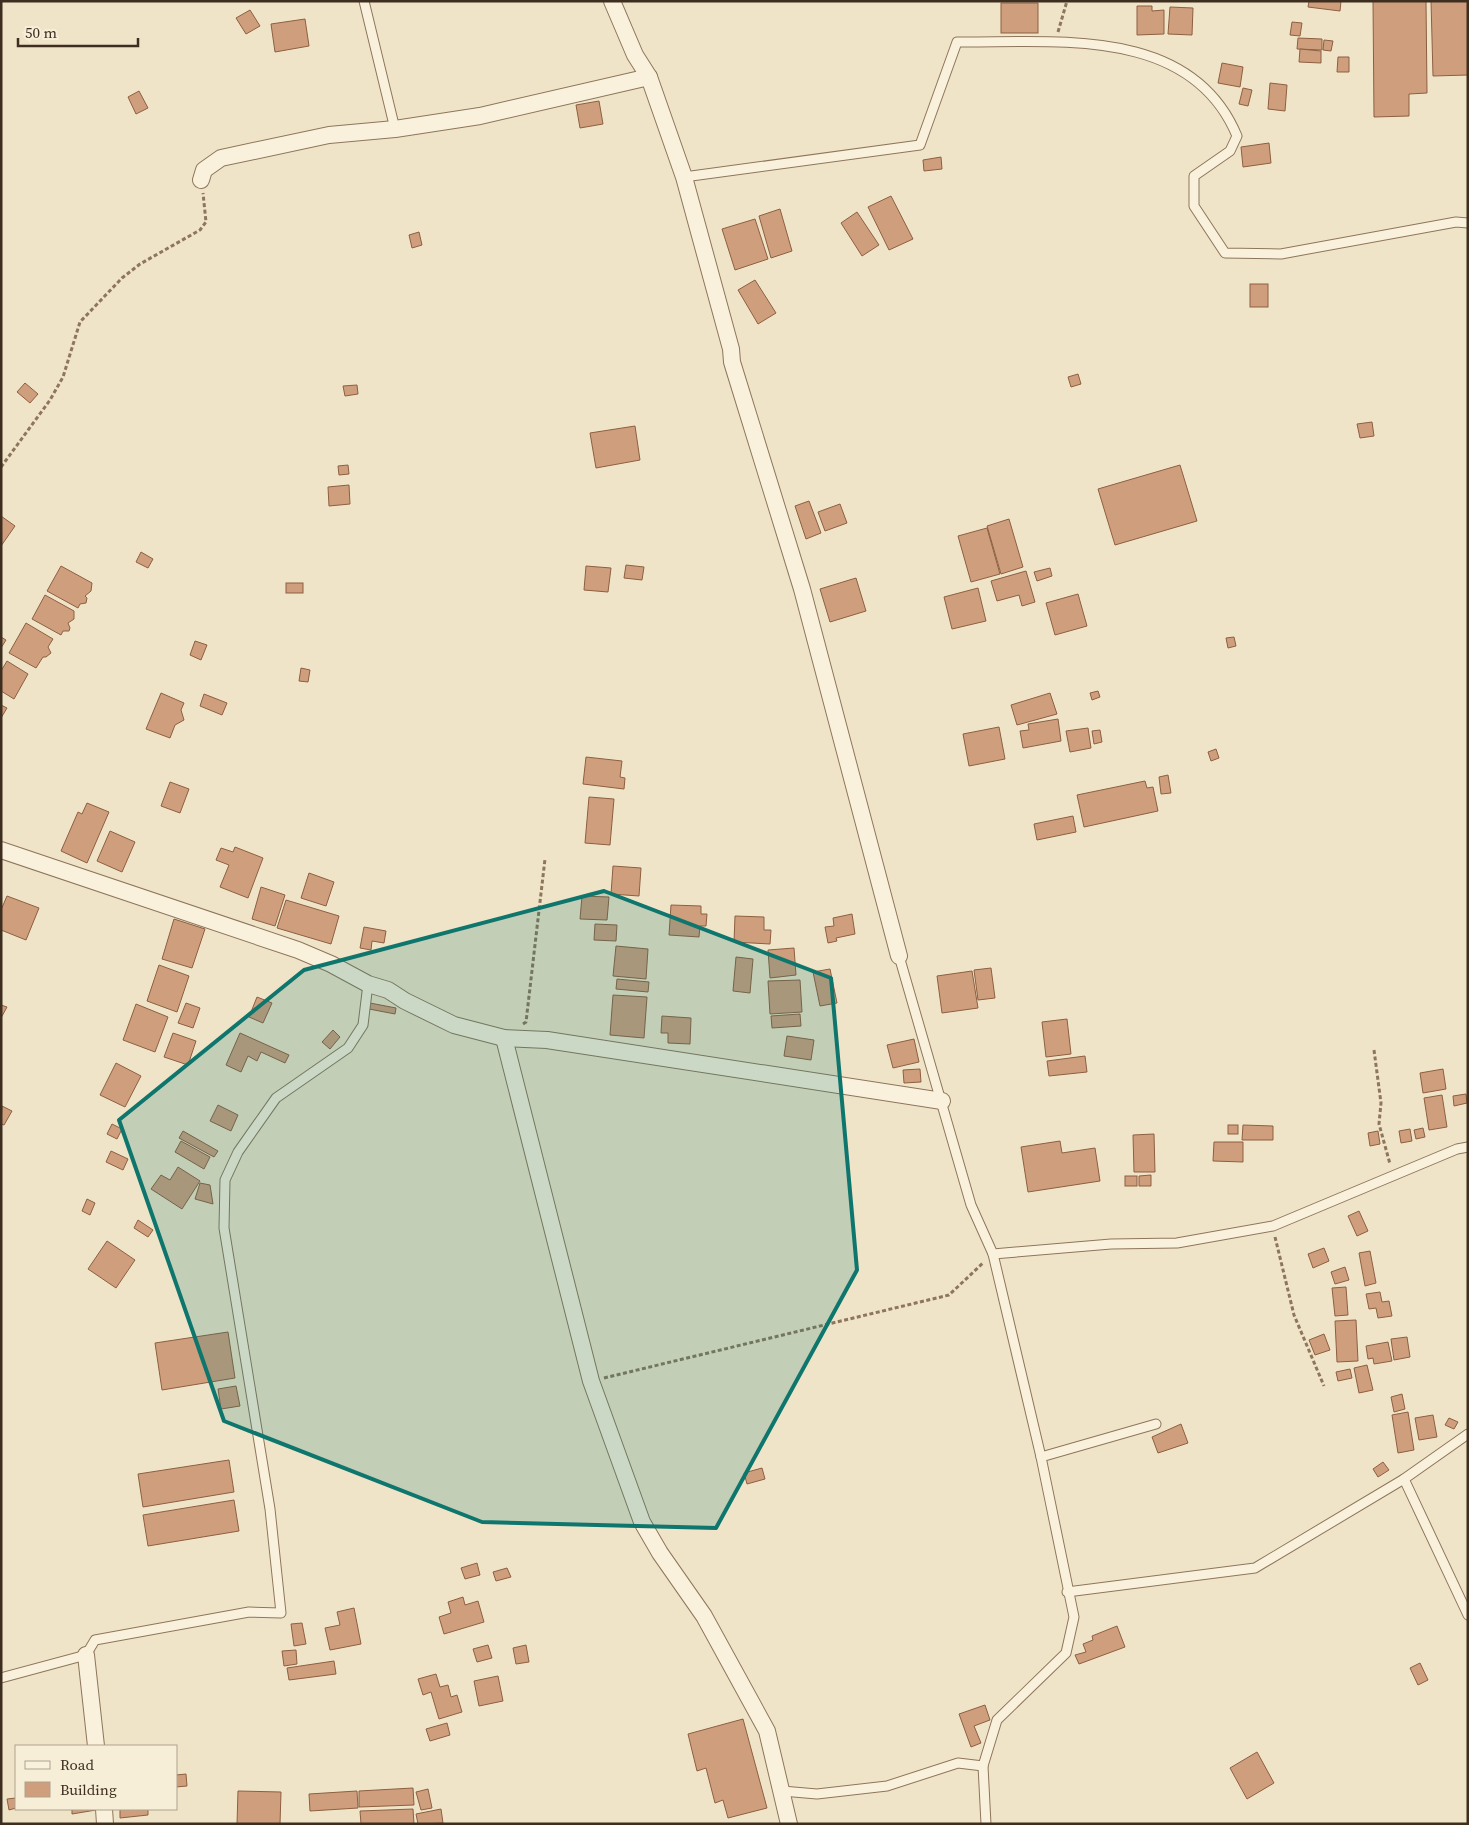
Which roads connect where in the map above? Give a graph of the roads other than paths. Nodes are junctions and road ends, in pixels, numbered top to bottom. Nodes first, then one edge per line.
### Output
1 (364, 1) edge
2 (612, 1) edge
3 (649, 76) junction
4 (395, 129) junction
5 (684, 177) junction
6 (200, 180) road end
7 (1468, 223) edge
8 (1, 850) edge
9 (899, 956) joint
10 (368, 984) junction
11 (504, 1038) junction
12 (942, 1101) junction
13 (1468, 1147) edge
14 (993, 1254) junction
15 (1156, 1424) dead end
16 (1468, 1434) edge
17 (1041, 1457) junction
18 (1404, 1479) junction
19 (1067, 1592) junction
20 (1468, 1615) edge
21 (86, 1656) junction
22 (1, 1678) edge
23 (96, 1745) edge
24 (983, 1766) junction
25 (782, 1791) junction
26 (104, 1810) edge
27 (105, 1824) edge
28 (790, 1824) edge
29 (986, 1824) edge

1 - 4 lane
2 - 3 street
3 - 4 street
3 - 5 street
4 - 6 street
5 - 7 lane
5 - 9 street
8 - 10 street
9 - 12 lane
10 - 11 street
10 - 21 lane
11 - 12 street
11 - 25 street
12 - 14 lane
13 - 14 lane
14 - 17 lane
15 - 17 lane
16 - 18 lane
17 - 19 lane
18 - 19 lane
18 - 20 lane
19 - 24 lane
21 - 22 lane
21 - 23 street
24 - 25 lane
24 - 29 lane
25 - 28 street
26 - 27 street

